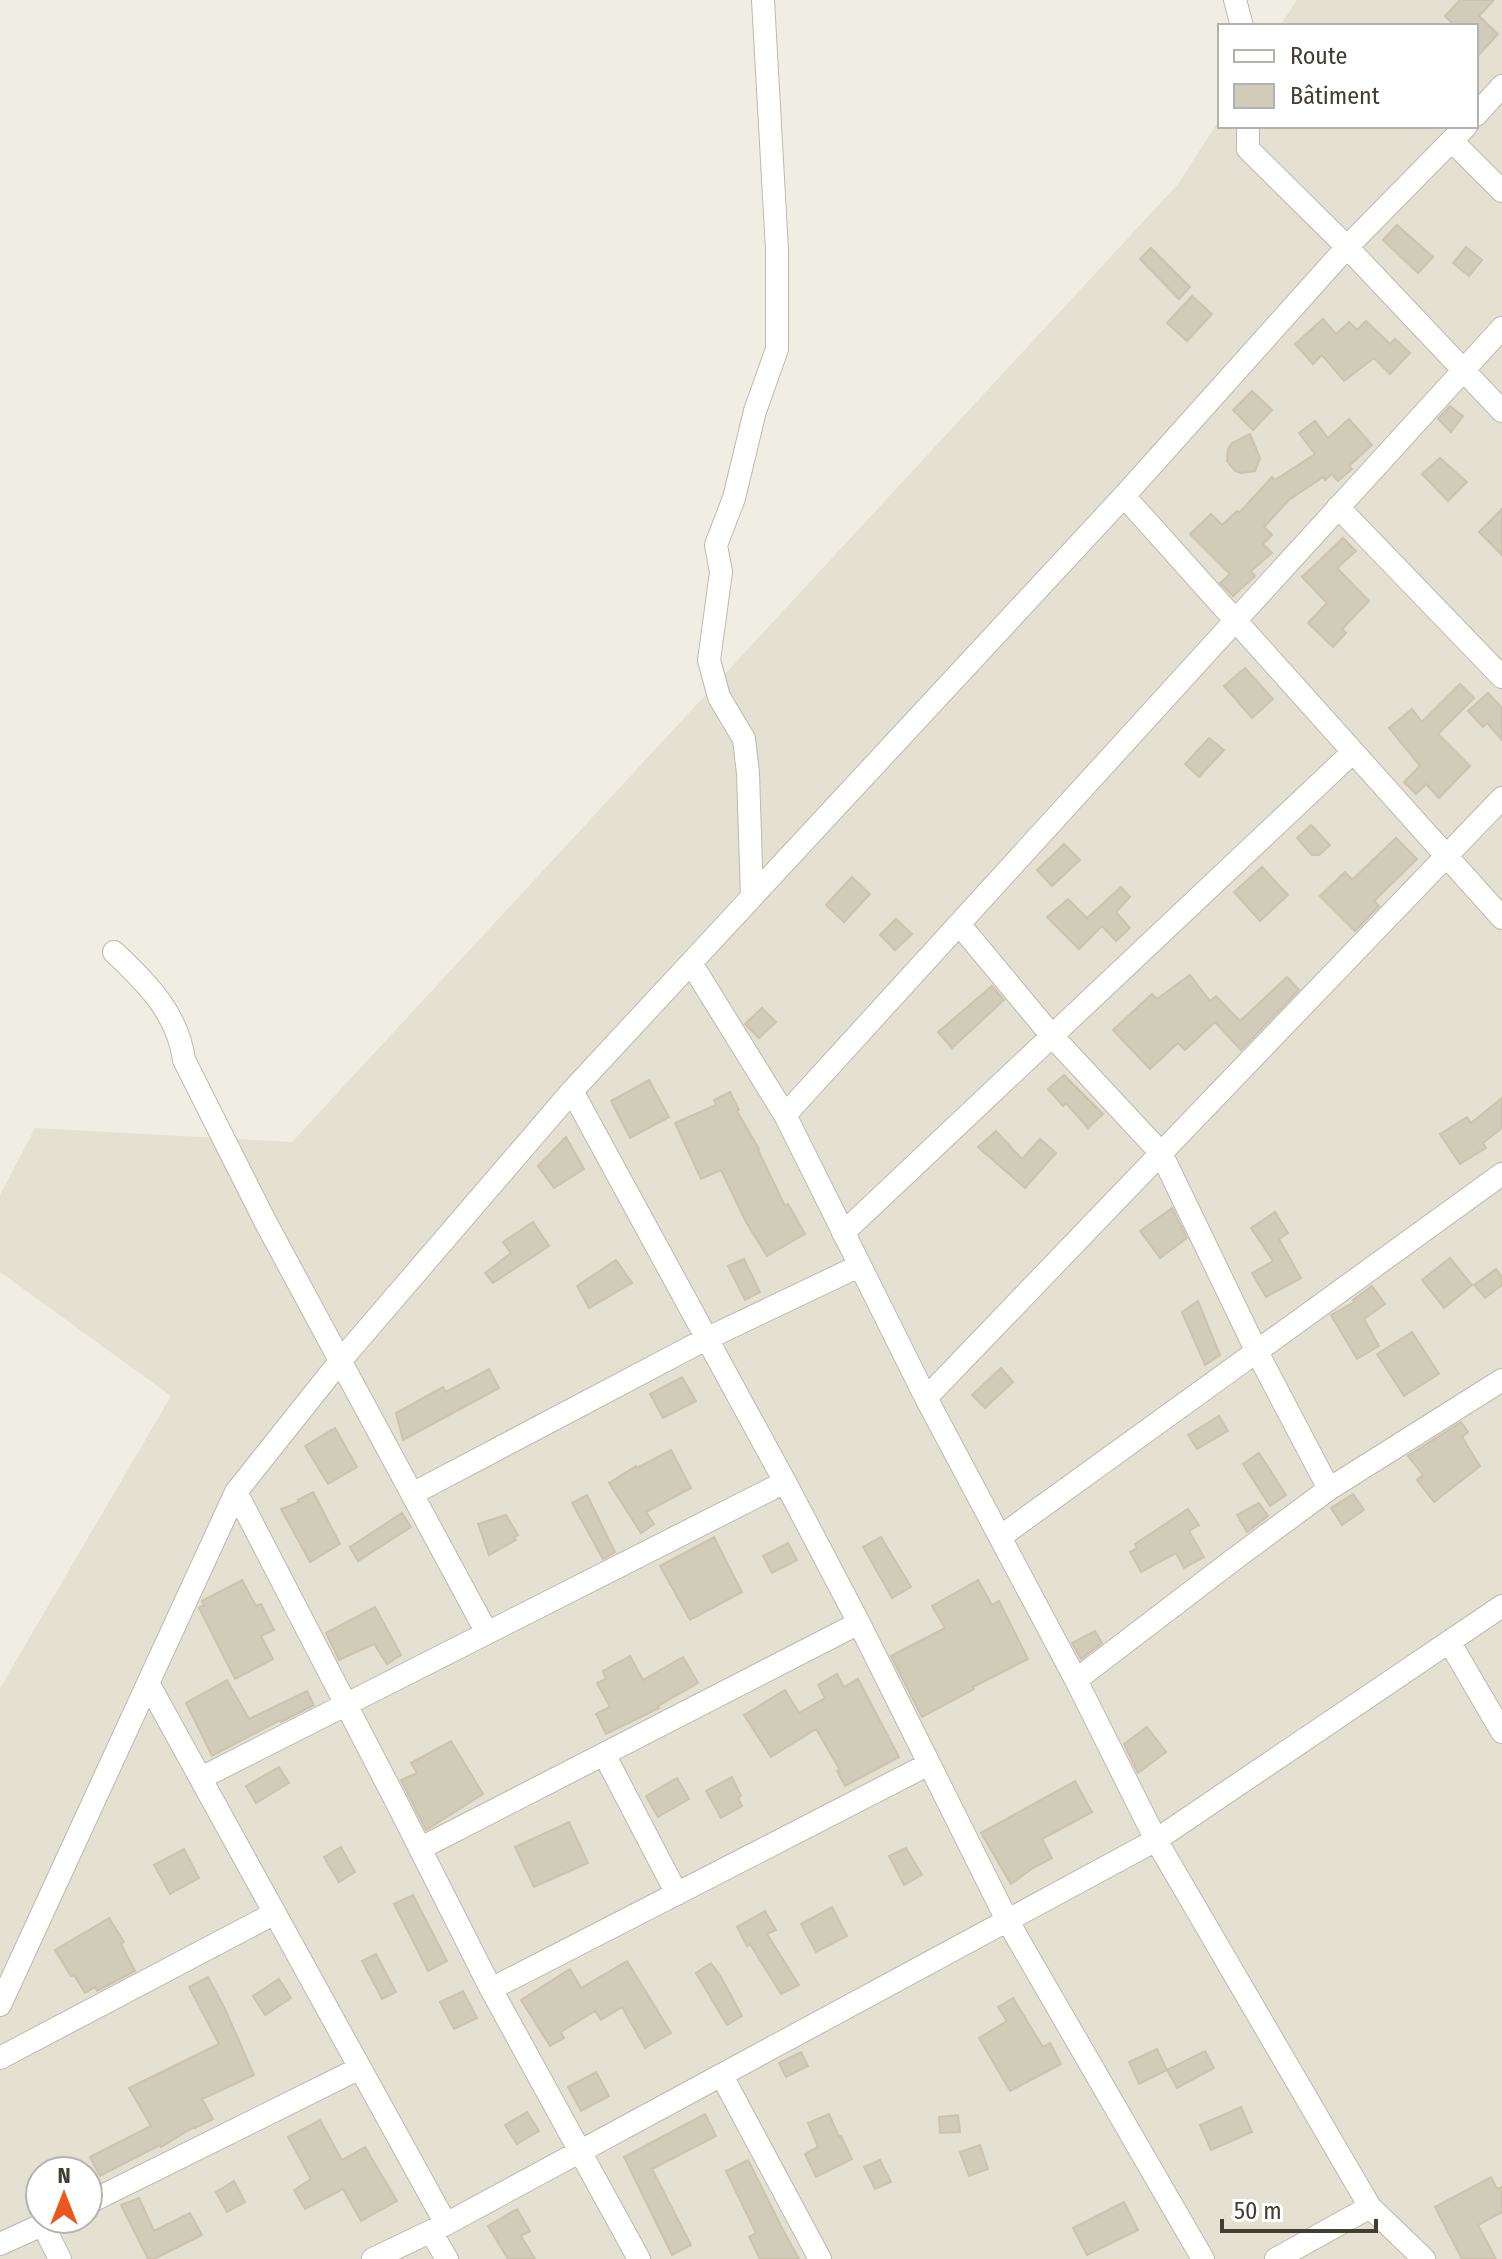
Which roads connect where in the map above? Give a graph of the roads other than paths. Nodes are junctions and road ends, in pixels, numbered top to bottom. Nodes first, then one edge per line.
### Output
1 (763, 0) edge
2 (1235, 0) edge
3 (1241, 24) edge
4 (1502, 86) edge
5 (1478, 113) edge
6 (1248, 128) edge
7 (1459, 134) edge
8 (1502, 191) edge
9 (1347, 247) junction
10 (1502, 328) edge
11 (1464, 370) junction
12 (1502, 411) edge
13 (1124, 496) junction
14 (1338, 507) junction
15 (1235, 621) junction
16 (1502, 677) edge
17 (1353, 752) junction
18 (1502, 798) edge
19 (1446, 856) junction
20 (752, 897) junction
21 (1502, 918) edge
22 (959, 924) junction
23 (114, 952) dead end
24 (691, 963) junction
25 (1052, 1036) junction
26 (572, 1091) junction
27 (785, 1115) junction
28 (1161, 1153) junction
29 (1502, 1174) edge
30 (843, 1233) junction
31 (859, 1266) junction
32 (706, 1339) junction
33 (1257, 1352) junction
34 (341, 1360) junction
35 (1500, 1389) edge
36 (926, 1398) junction
37 (785, 1482) junction
38 (1329, 1489) junction
39 (236, 1492) junction
40 (412, 1494) junction
41 (1000, 1537) junction
42 (1502, 1606) edge
43 (859, 1623) junction
44 (487, 1633) junction
45 (1450, 1643) junction
46 (1076, 1680) junction
47 (148, 1683) junction
48 (346, 1706) junction
49 (1502, 1732) edge
50 (604, 1754) junction
51 (929, 1764) junction
52 (201, 1778) junction
53 (1156, 1840) junction
54 (421, 1848) junction
55 (677, 1894) junction
56 (275, 1913) junction
57 (1007, 1920) junction
58 (491, 1989) junction
59 (0, 2005) edge
60 (0, 2058) edge
61 (360, 2068) junction
62 (722, 2076) junction
63 (580, 2152) junction
64 (104, 2195) edge
65 (1370, 2207) junction
66 (438, 2228) junction
67 (24, 2233) edge
68 (53, 2235) edge
69 (0, 2244) edge
70 (60, 2259) edge
71 (373, 2259) edge
72 (447, 2259) edge
73 (639, 2259) edge
74 (820, 2259) edge
75 (1203, 2259) edge
76 (1276, 2259) edge
77 (1424, 2259) edge

1 - 20 street
2 - 3 street
4 - 5 street
6 - 9 street
7 - 8 street
7 - 9 street
9 - 11 street
9 - 13 street
10 - 11 street
11 - 12 street
11 - 14 street
13 - 15 street
13 - 20 street
14 - 15 street
14 - 16 street
15 - 17 street
15 - 22 street
17 - 19 street
17 - 25 street
18 - 19 street
19 - 21 street
19 - 28 street
20 - 24 street
22 - 25 street
22 - 27 street
23 - 34 street
24 - 26 street
24 - 27 street
25 - 28 street
25 - 30 street
26 - 32 street
26 - 34 street
27 - 30 street
28 - 33 street
28 - 36 street
29 - 33 street
30 - 31 street
31 - 32 street
31 - 36 street
32 - 37 street
32 - 40 street
33 - 38 street
33 - 41 street
34 - 39 street
34 - 40 street
35 - 38 street
36 - 41 street
37 - 43 street
37 - 44 street
38 - 46 street
39 - 47 street
39 - 48 street
40 - 44 street
41 - 46 street
42 - 45 street
43 - 50 street
43 - 51 street
44 - 48 street
45 - 49 street
45 - 53 street
46 - 53 street
47 - 52 street
47 - 59 street
48 - 52 street
48 - 54 street
50 - 54 street
50 - 55 street
51 - 55 street
51 - 57 street
52 - 56 street
53 - 57 street
53 - 65 street
54 - 58 street
55 - 58 street
56 - 60 street
56 - 61 street
57 - 62 street
57 - 75 street
58 - 63 street
61 - 64 street
61 - 66 street
62 - 63 street
62 - 74 street
63 - 66 street
63 - 73 street
65 - 76 street
65 - 77 street
66 - 71 street
66 - 72 street
67 - 69 street
68 - 70 street

